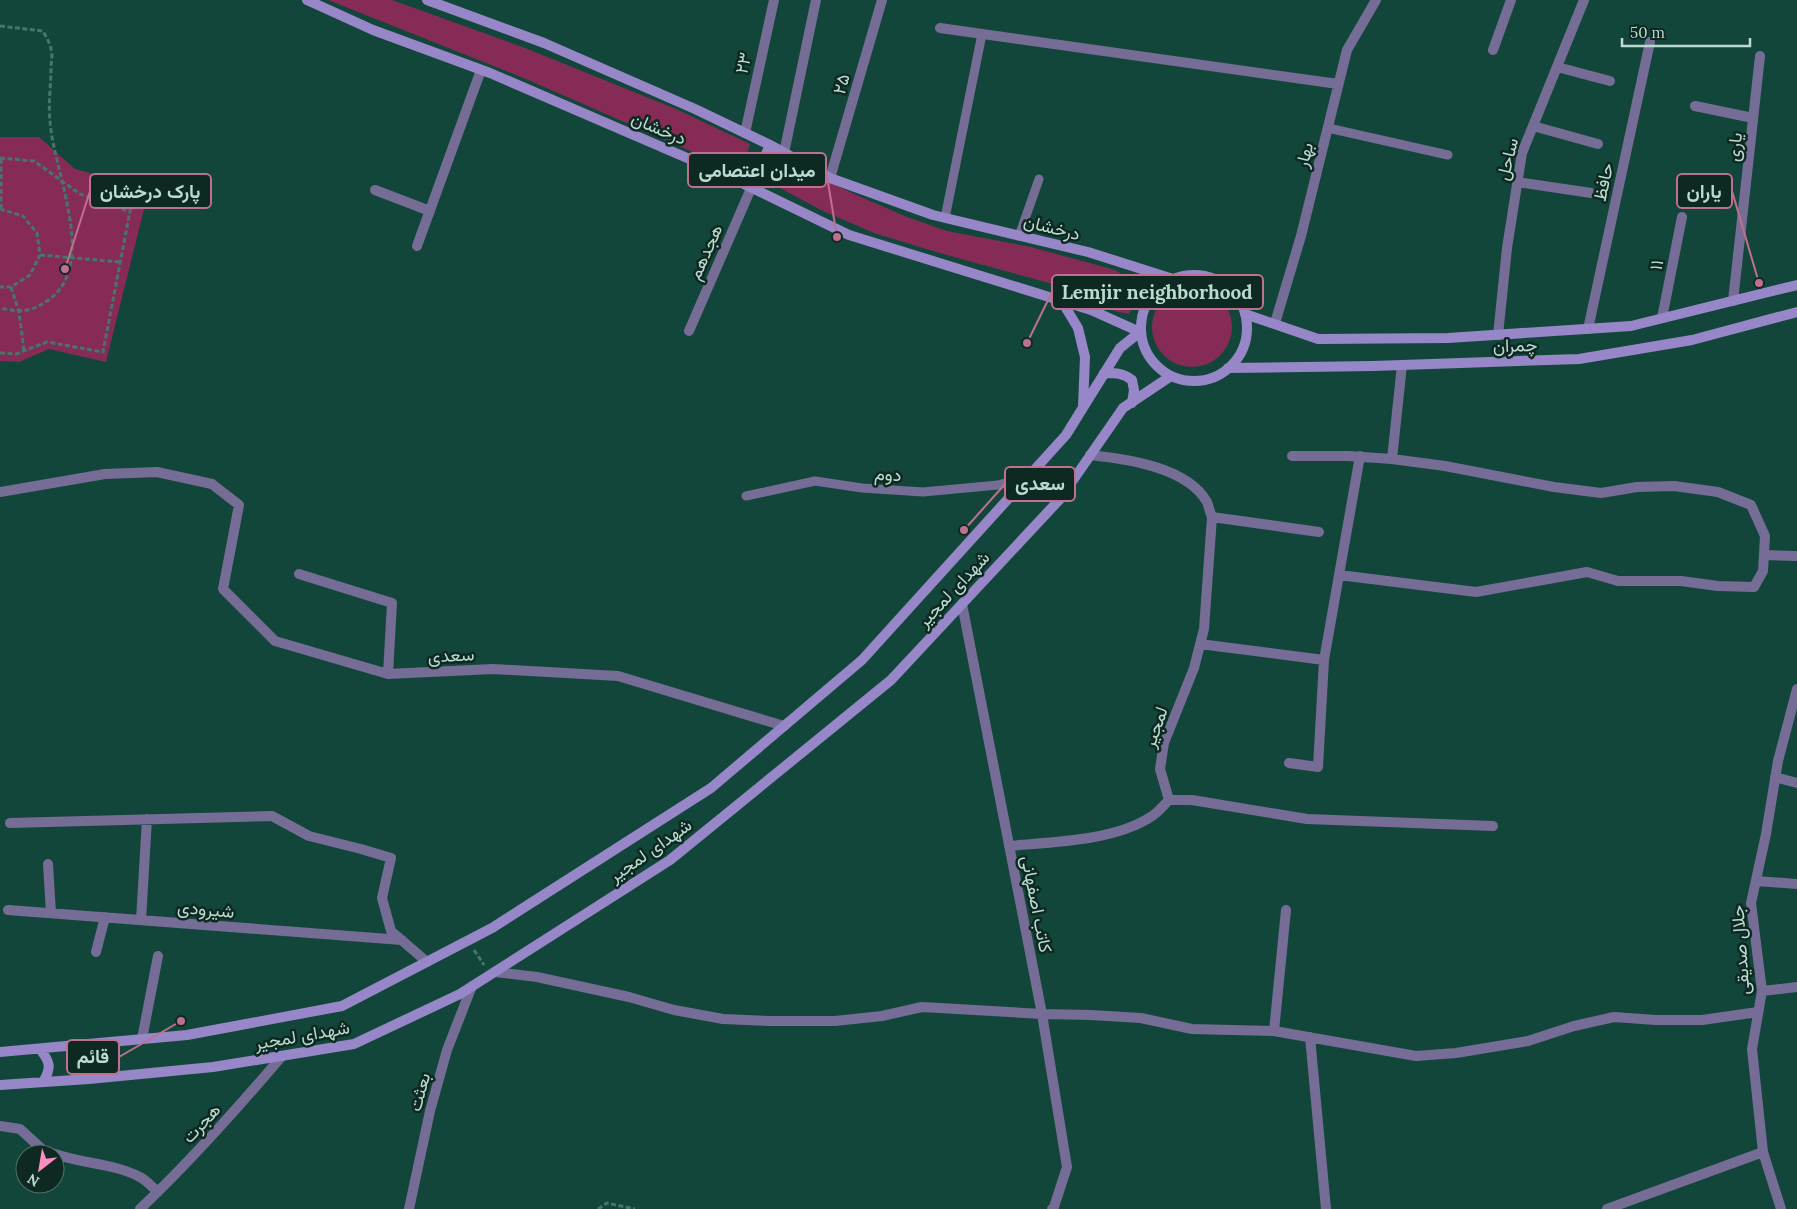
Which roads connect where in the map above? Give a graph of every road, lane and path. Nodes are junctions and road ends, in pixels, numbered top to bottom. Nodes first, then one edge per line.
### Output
1 (307, 0) edge
2 (427, 0) edge
3 (774, 0) edge
4 (816, 0) edge
5 (882, 0) edge
6 (1376, 0) edge
7 (1511, 0) edge
8 (1584, 0) edge
9 (0, 26) edge
10 (940, 28) dead end
11 (982, 34) junction
12 (1650, 42) dead end
13 (1493, 50) dead end
14 (1760, 56) dead end
15 (1557, 67) junction
16 (481, 70) junction
17 (1610, 81) dead end
18 (1338, 84) junction
19 (1695, 106) dead end
20 (1753, 118) junction
21 (1533, 126) junction
22 (1328, 128) junction
23 (744, 133) junction
24 (770, 144) junction
25 (1598, 144) dead end
26 (784, 152) junction
27 (1448, 155) dead end
28 (1, 159) edge
29 (830, 178) junction
30 (61, 179) junction
31 (1039, 179) dead end
32 (136, 180) dead end
33 (1517, 182) junction
34 (752, 186) junction
35 (375, 190) dead end
36 (1591, 193) dead end
37 (1, 209) edge
38 (430, 211) junction
39 (130, 212) junction
40 (1682, 217) dead end
41 (944, 218) junction
42 (1019, 236) junction
43 (417, 246) dead end
44 (40, 255) junction
45 (72, 258) junction
46 (120, 262) junction
47 (1173, 279) junction
48 (1797, 285) edge
49 (0, 287) edge
50 (12, 287) junction
51 (1061, 300) junction
52 (1733, 301) junction
53 (0, 308) edge
54 (19, 312) junction
55 (1797, 312) edge
56 (1245, 314) junction
57 (1662, 318) junction
58 (1275, 323) junction
59 (1588, 329) junction
60 (689, 331) dead end
61 (1140, 332) junction
62 (1498, 335) junction
63 (24, 351) junction
64 (0, 353) edge
65 (1402, 365) junction
66 (1228, 368) junction
67 (1104, 373) junction
68 (1172, 376) junction
69 (1132, 403) junction
70 (1083, 408) junction
71 (1090, 455) junction
72 (1292, 456) dead end
73 (1360, 456) junction
74 (1392, 459) junction
75 (1028, 477) junction
76 (0, 492) edge
77 (746, 496) dead end
78 (1212, 517) junction
79 (1319, 532) dead end
80 (1764, 555) junction
81 (1797, 556) edge
82 (299, 574) dead end
83 (1339, 575) junction
84 (962, 604) junction
85 (1200, 644) junction
86 (1324, 660) junction
87 (388, 674) junction
88 (1797, 689) edge
89 (1793, 722) edge
90 (784, 726) junction
91 (1289, 763) dead end
92 (1775, 777) junction
93 (1797, 783) edge
94 (1169, 800) junction
95 (147, 819) junction
96 (10, 823) dead end
97 (1493, 826) dead end
98 (1009, 846) junction
99 (48, 864) dead end
100 (1756, 881) junction
101 (1797, 884) edge
102 (8, 910) dead end
103 (1286, 910) dead end
104 (51, 913) junction
105 (105, 917) junction
106 (141, 920) junction
107 (402, 940) junction
108 (468, 941) junction
109 (96, 952) dead end
110 (158, 956) dead end
111 (428, 962) junction
112 (492, 973) junction
113 (472, 986) junction
114 (1797, 988) edge
115 (1762, 991) junction
116 (1758, 1012) junction
117 (1042, 1014) junction
118 (1274, 1031) junction
119 (1310, 1037) junction
120 (142, 1039) junction
121 (86, 1045) junction
122 (40, 1048) junction
123 (0, 1052) edge
124 (282, 1056) junction
125 (89, 1079) junction
126 (43, 1082) junction
127 (0, 1085) edge
128 (0, 1126) edge
129 (36, 1144) edge
130 (1763, 1152) junction
131 (65, 1158) edge
132 (158, 1192) junction
133 (140, 1209) edge
134 (409, 1209) edge
135 (598, 1209) edge
136 (635, 1209) edge
137 (1052, 1209) edge
138 (1326, 1209) edge
139 (1607, 1209) edge
140 (1781, 1209) edge

1 - 16 main road, درخشان
2 - 23 main road, درخشان
3 - 23 street, ۲۳
4 - 26 street
5 - 29 street, ۲۵
6 - 18 street, بهار
7 - 13 street
8 - 15 street, ساحل
9 - 30 path
10 - 11 street
11 - 18 street
11 - 41 lane
12 - 59 street, حافظ
14 - 20 street, یاری
15 - 17 street
15 - 21 street, ساحل
16 - 34 main road, درخشان
16 - 38 street
18 - 22 street, بهار
19 - 20 street
20 - 52 street, یاری
21 - 25 street
21 - 33 street, ساحل
22 - 27 lane
22 - 58 street, بهار
23 - 24 main road, درخشان
24 - 26 main road, درخشان
24 - 34 main road
26 - 29 main road, درخشان
28 - 30 path
28 - 37 path
29 - 41 main road, درخشان
30 - 39 path
30 - 45 path
31 - 42 lane
32 - 39 path
33 - 36 street
33 - 62 street, ساحل
34 - 51 main road, درخشان
34 - 60 street, هجدهم
35 - 38 street
37 - 44 path
38 - 43 street
39 - 46 path
40 - 57 street, ۱۱
41 - 42 main road, درخشان
42 - 47 main road, درخشان
44 - 45 path
44 - 50 path
45 - 46 path
45 - 54 path
46 - 63 path
47 - 56 main road
47 - 61 main road
48 - 52 main road, چمران
49 - 50 path
50 - 54 path
51 - 61 main road, درخشان
51 - 70 main road
52 - 57 main road, چمران
53 - 54 path
54 - 63 path
55 - 65 main road, چمران
56 - 58 main road, چمران
56 - 66 main road
57 - 59 main road, چمران
58 - 62 main road, چمران
59 - 62 main road, چمران
61 - 67 main road, شهدای لمجیر
61 - 68 main road
63 - 64 path
65 - 66 main road, چمران
65 - 74 street
66 - 68 main road
67 - 69 main road
67 - 70 main road, شهدای لمجیر
68 - 69 main road, شهدای لمجیر
69 - 71 main road, شهدای لمجیر
70 - 75 main road, شهدای لمجیر
71 - 78 street
71 - 84 main road, شهدای لمجیر
72 - 73 street
73 - 74 street
73 - 83 street
74 - 80 street
75 - 77 lane, دوم
75 - 90 main road, شهدای لمجیر
76 - 87 street, سعدی
78 - 79 street
78 - 85 street, لمجیر
80 - 81 street
80 - 83 street
82 - 87 street
83 - 86 street
84 - 98 street, کاتب اصفهانی
84 - 112 main road, شهدای لمجیر
85 - 86 street
85 - 94 street, لمجیر
86 - 91 street
87 - 90 street, سعدی
88 - 89 street, جلال صدیقی
89 - 92 street, جلال صدیقی
90 - 108 main road, شهدای لمجیر
92 - 93 street
92 - 100 street, جلال صدیقی
94 - 97 street
94 - 98 street
95 - 96 street
95 - 106 street
95 - 107 street
98 - 117 street, کاتب اصفهانی
99 - 104 street
100 - 101 street
100 - 115 street, جلال صدیقی
102 - 104 street, شیرودی
103 - 118 street
104 - 105 street, شیرودی
105 - 106 street, شیرودی
105 - 109 street
106 - 107 street, شیرودی
107 - 111 street
108 - 111 main road, شهدای لمجیر
108 - 112 path
110 - 120 street
111 - 120 main road, شهدای لمجیر
112 - 113 main road, شهدای لمجیر
112 - 117 street
113 - 124 main road, شهدای لمجیر
113 - 134 street, بعثت
114 - 115 street
115 - 116 street, جلال صدیقی
116 - 119 street
116 - 130 street, جلال صدیقی
117 - 118 street
117 - 137 street, کاتب اصفهانی
118 - 119 street
119 - 138 street
120 - 121 main road, شهدای لمجیر
121 - 122 main road, شهدای لمجیر
121 - 125 main road
122 - 123 main road, شهدای لمجیر
122 - 126 main road
124 - 125 main road, شهدای لمجیر
124 - 132 street, هجرت
125 - 126 main road, شهدای لمجیر
126 - 127 main road, شهدای لمجیر
128 - 129 street
130 - 139 street
130 - 140 street, جلال صدیقی
131 - 132 street
132 - 133 street, هجرت
135 - 136 path

